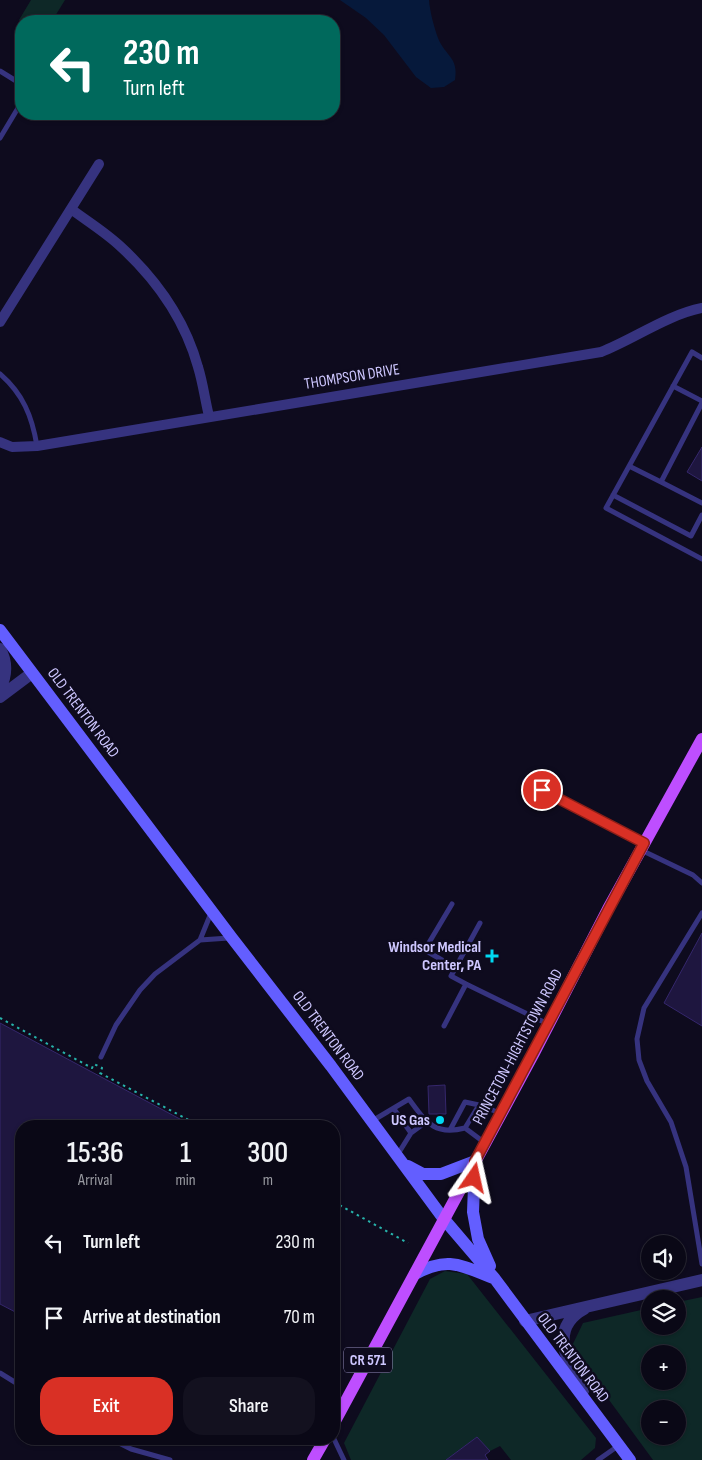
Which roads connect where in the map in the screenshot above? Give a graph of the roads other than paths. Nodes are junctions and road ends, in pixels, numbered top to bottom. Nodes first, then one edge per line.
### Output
1 (0, 71) edge
2 (15, 80) edge
3 (15, 113) edge
4 (0, 138) edge
5 (99, 164) dead end
6 (71, 209) junction
7 (702, 308) edge
8 (0, 322) edge
9 (702, 358) edge
10 (0, 374) edge
11 (673, 386) junction
12 (702, 402) edge
13 (209, 416) junction
14 (0, 442) edge
15 (37, 446) junction
16 (629, 466) junction
17 (662, 482) junction
18 (613, 495) junction
19 (702, 503) edge
20 (702, 515) edge
21 (702, 559) edge
22 (0, 630) edge
23 (0, 648) edge
24 (32, 673) junction
25 (0, 688) edge
26 (0, 697) edge
27 (702, 739) edge
28 (525, 781) dead end
29 (642, 846) junction
30 (702, 883) edge
31 (452, 904) dead end
32 (212, 911) junction
33 (702, 913) edge
34 (480, 923) dead end
35 (232, 938) junction
36 (200, 940) junction
37 (456, 968) junction
38 (466, 984) junction
39 (549, 1024) junction
40 (444, 1026) dead end
41 (101, 1057) dead end
42 (479, 1105) junction
43 (394, 1109) junction
44 (501, 1113) junction
45 (372, 1121) junction
46 (426, 1122) junction
47 (466, 1128) junction
48 (450, 1130) junction
49 (411, 1133) junction
50 (485, 1143) junction
51 (397, 1154) junction
52 (475, 1161) junction
53 (406, 1165) junction
54 (443, 1218) junction
55 (702, 1264) edge
56 (415, 1274) junction
57 (495, 1279) junction
58 (702, 1280) edge
59 (591, 1305) junction
60 (525, 1321) junction
61 (0, 1373) edge
62 (15, 1382) edge
63 (340, 1412) edge
64 (596, 1417) junction
65 (122, 1445) edge
66 (322, 1445) edge
67 (337, 1445) edge
68 (618, 1445) junction
69 (170, 1460) edge
70 (313, 1460) edge
71 (344, 1460) edge
72 (598, 1460) edge
73 (630, 1460) edge

1 - 2 lane
3 - 4 lane
5 - 6 street
6 - 8 street
6 - 13 street
7 - 13 street, THOMPSON DRIVE
9 - 11 lane
10 - 15 lane
11 - 12 lane
11 - 16 lane
12 - 17 lane
13 - 15 street, THOMPSON DRIVE
14 - 15 street, THOMPSON DRIVE
16 - 17 lane
16 - 18 lane
17 - 19 lane
18 - 20 lane
18 - 21 lane
22 - 24 main road, OLD TRENTON ROAD
23 - 25 street
24 - 26 street
24 - 32 main road, OLD TRENTON ROAD
27 - 29 main road, PRINCETON-HIGHTSTOWN ROAD / CR 571
28 - 29 lane
29 - 30 lane
29 - 39 main road, PRINCETON-HIGHTSTOWN ROAD / CR 571
31 - 37 lane
32 - 35 main road, OLD TRENTON ROAD
32 - 36 lane
33 - 55 lane
34 - 37 lane
35 - 36 lane
35 - 45 main road, OLD TRENTON ROAD
36 - 41 lane
37 - 38 lane
38 - 39 lane
38 - 40 lane
39 - 44 main road, PRINCETON-HIGHTSTOWN ROAD / CR 571
42 - 44 lane
42 - 47 lane
42 - 48 lane
43 - 45 lane
43 - 46 lane
43 - 49 lane
44 - 50 main road, PRINCETON-HIGHTSTOWN ROAD / CR 571
45 - 51 main road, OLD TRENTON ROAD
46 - 48 lane
46 - 49 lane
47 - 48 lane
47 - 50 lane
49 - 51 lane
50 - 52 main road, PRINCETON-HIGHTSTOWN ROAD / CR 571
51 - 53 main road, OLD TRENTON ROAD
52 - 53 main road
52 - 54 main road, PRINCETON-HIGHTSTOWN ROAD / CR 571
52 - 57 main road
53 - 54 main road, OLD TRENTON ROAD
54 - 56 main road, PRINCETON-HIGHTSTOWN ROAD / CR 571
54 - 57 main road, OLD TRENTON ROAD
56 - 57 main road
56 - 63 main road, PRINCETON-HIGHTSTOWN ROAD / CR 571
57 - 60 main road, OLD TRENTON ROAD
58 - 59 street
59 - 60 street
59 - 64 street
60 - 64 main road, OLD TRENTON ROAD
61 - 62 lane
64 - 68 main road, OLD TRENTON ROAD
65 - 69 lane
66 - 70 main road
67 - 71 lane
68 - 72 lane
68 - 73 main road, OLD TRENTON ROAD

